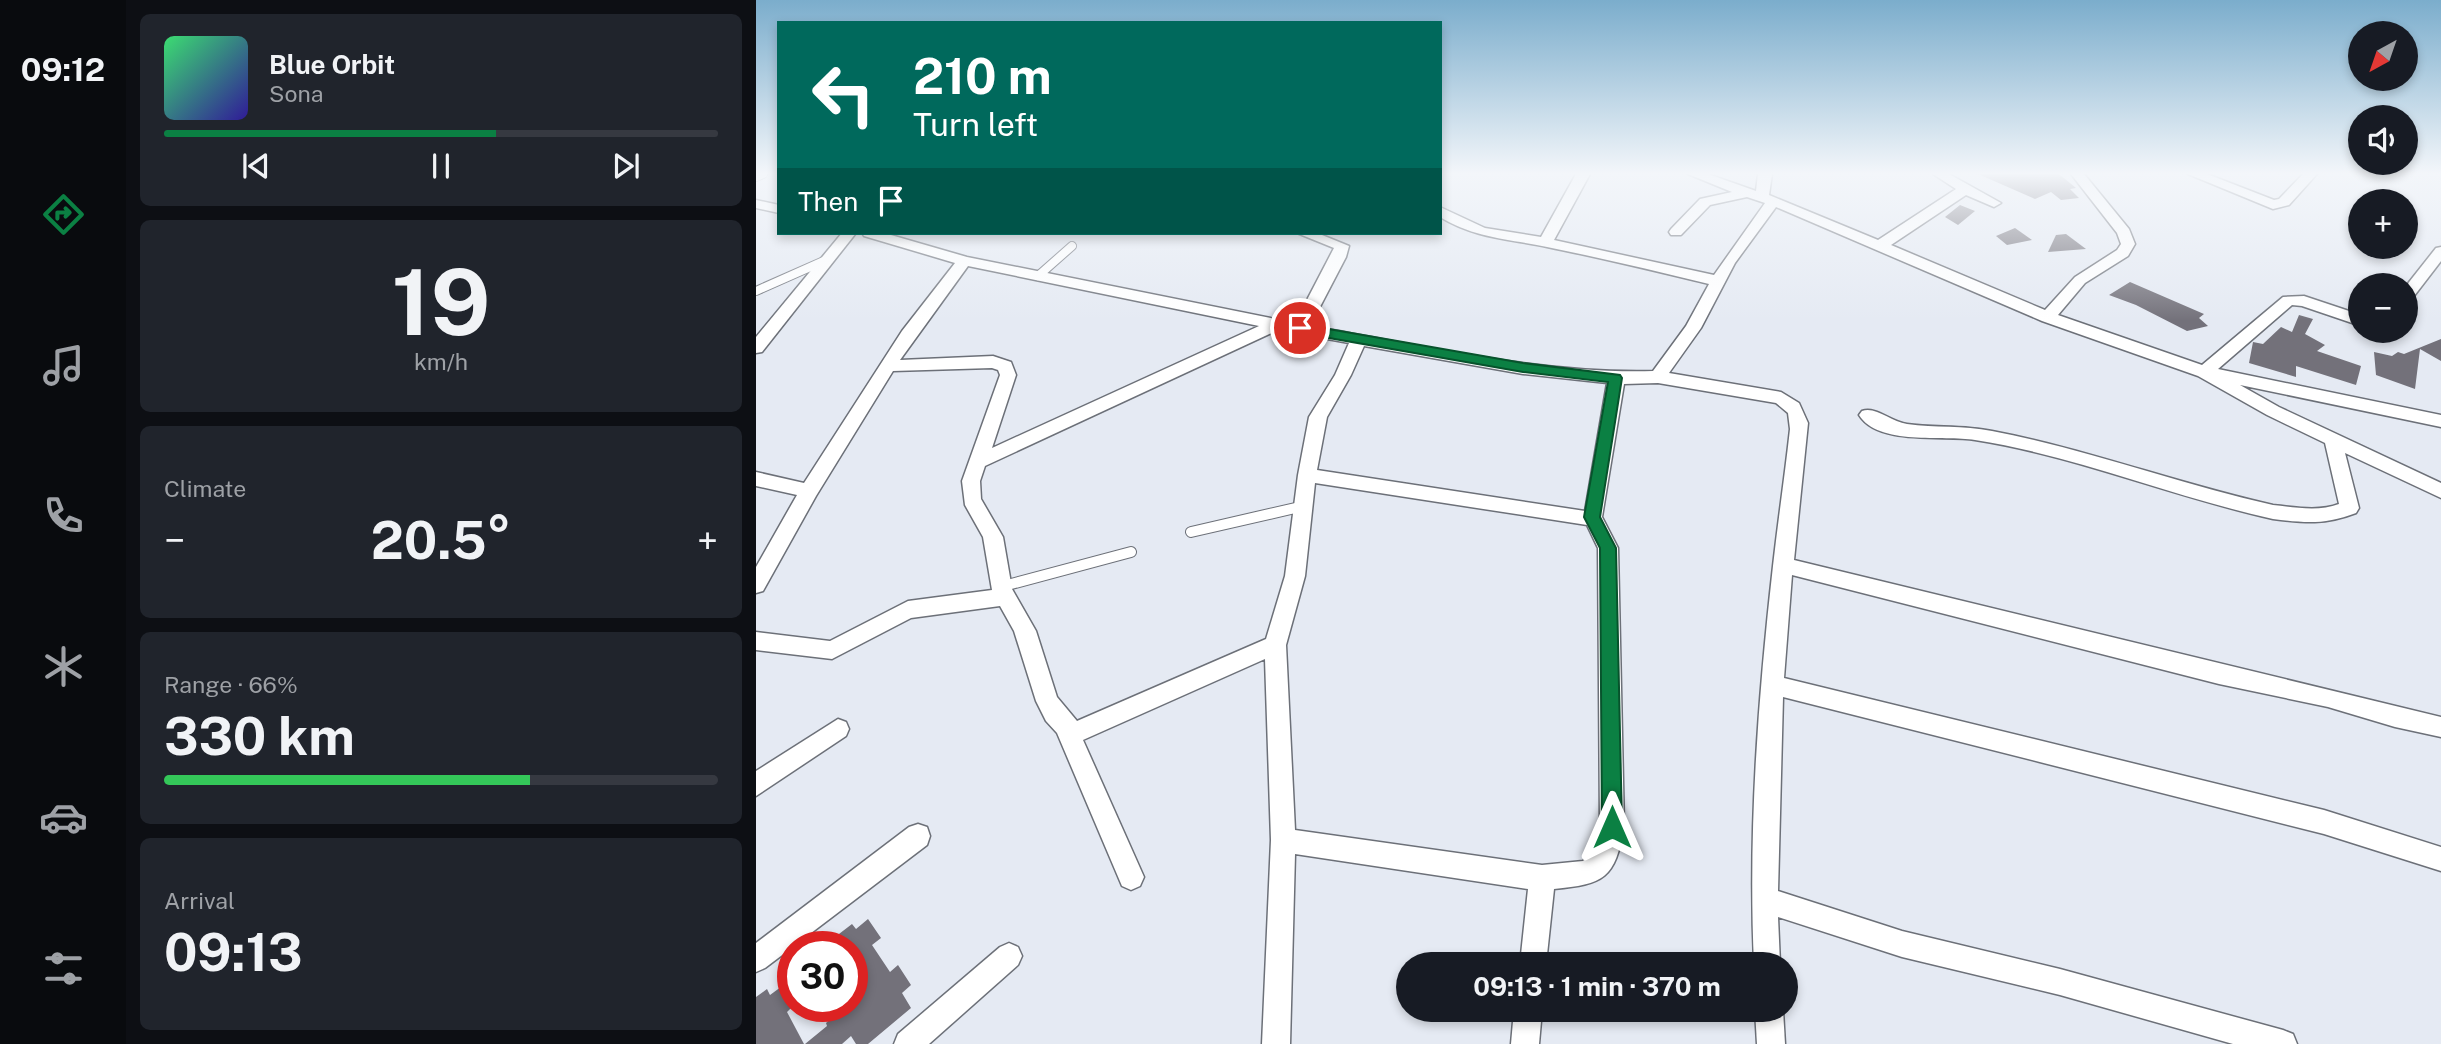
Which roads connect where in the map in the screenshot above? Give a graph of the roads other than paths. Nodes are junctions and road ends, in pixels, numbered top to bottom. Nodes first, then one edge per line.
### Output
1 (1459, 223) edge
2 (1556, 223) edge
3 (1685, 223) edge
4 (1747, 223) edge
5 (1822, 223) edge
6 (1914, 223) edge
7 (2116, 223) edge
8 (1676, 232) dead end
9 (847, 235) edge
10 (876, 235) edge
11 (1310, 235) edge
12 (1545, 242) junction
13 (1072, 246) dead end
14 (1878, 247) junction
15 (2441, 251) edge
16 (828, 260) junction
17 (964, 261) junction
18 (1038, 276) junction
19 (1718, 281) junction
20 (2418, 281) edge
21 (756, 290) edge
22 (2348, 316) edge
23 (2048, 317) junction
24 (1277, 324) junction
25 (1300, 328) junction
26 (1359, 338) junction
27 (756, 348) edge
28 (888, 366) junction
29 (2204, 372) junction
30 (1658, 377) junction
31 (1615, 378) junction
32 (1868, 415) dead end
33 (2441, 421) edge
34 (2333, 439) junction
35 (978, 462) junction
36 (1307, 475) junction
37 (756, 479) edge
38 (809, 491) junction
39 (2441, 491) edge
40 (1304, 506) junction
41 (1592, 517) junction
42 (1191, 532) dead end
43 (1131, 552) dead end
44 (1783, 565) junction
45 (756, 585) edge
46 (1003, 592) junction
47 (756, 641) edge
48 (1275, 645) junction
49 (1773, 685) junction
50 (2441, 727) edge
51 (1066, 728) junction
52 (838, 729) dead end
53 (756, 785) edge
54 (918, 836) dead end
55 (1283, 840) junction
56 (2441, 859) edge
57 (1131, 877) dead end
58 (1542, 878) junction
59 (1764, 899) junction
60 (1534, 952) edge
61 (1766, 952) edge
62 (1009, 956) dead end
63 (756, 959) edge
64 (1527, 1022) edge
65 (1769, 1022) edge
66 (908, 1044) edge
67 (1276, 1044) edge
68 (1525, 1044) edge
69 (1770, 1044) edge
70 (2283, 1044) edge

1 - 12 street
2 - 12 street
3 - 8 street
4 - 19 street
5 - 14 street
6 - 14 street
7 - 23 street
9 - 16 street
10 - 17 street
11 - 25 street
12 - 19 street
13 - 18 lane
14 - 23 street
15 - 20 street
16 - 21 lane
16 - 27 street
17 - 18 street
17 - 28 street
18 - 24 street
19 - 30 street
22 - 29 street
23 - 29 street
24 - 25 street
24 - 35 street
25 - 26 street
26 - 31 street
26 - 36 street
28 - 35 street
28 - 38 street
29 - 33 street
29 - 34 street
30 - 31 street
30 - 44 street
31 - 41 street
32 - 34 street
34 - 39 street
35 - 46 street
36 - 40 street
36 - 41 street
37 - 38 street
38 - 45 street
40 - 42 lane
40 - 48 street
41 - 58 street
43 - 46 lane
44 - 49 street
44 - 50 street
46 - 47 street
46 - 51 street
48 - 51 street
48 - 55 street
49 - 56 street
49 - 59 street
51 - 57 street
52 - 53 street
54 - 63 street
55 - 58 street
55 - 67 street
58 - 60 street
59 - 61 street
59 - 70 street
62 - 66 street
64 - 68 street
65 - 69 street

